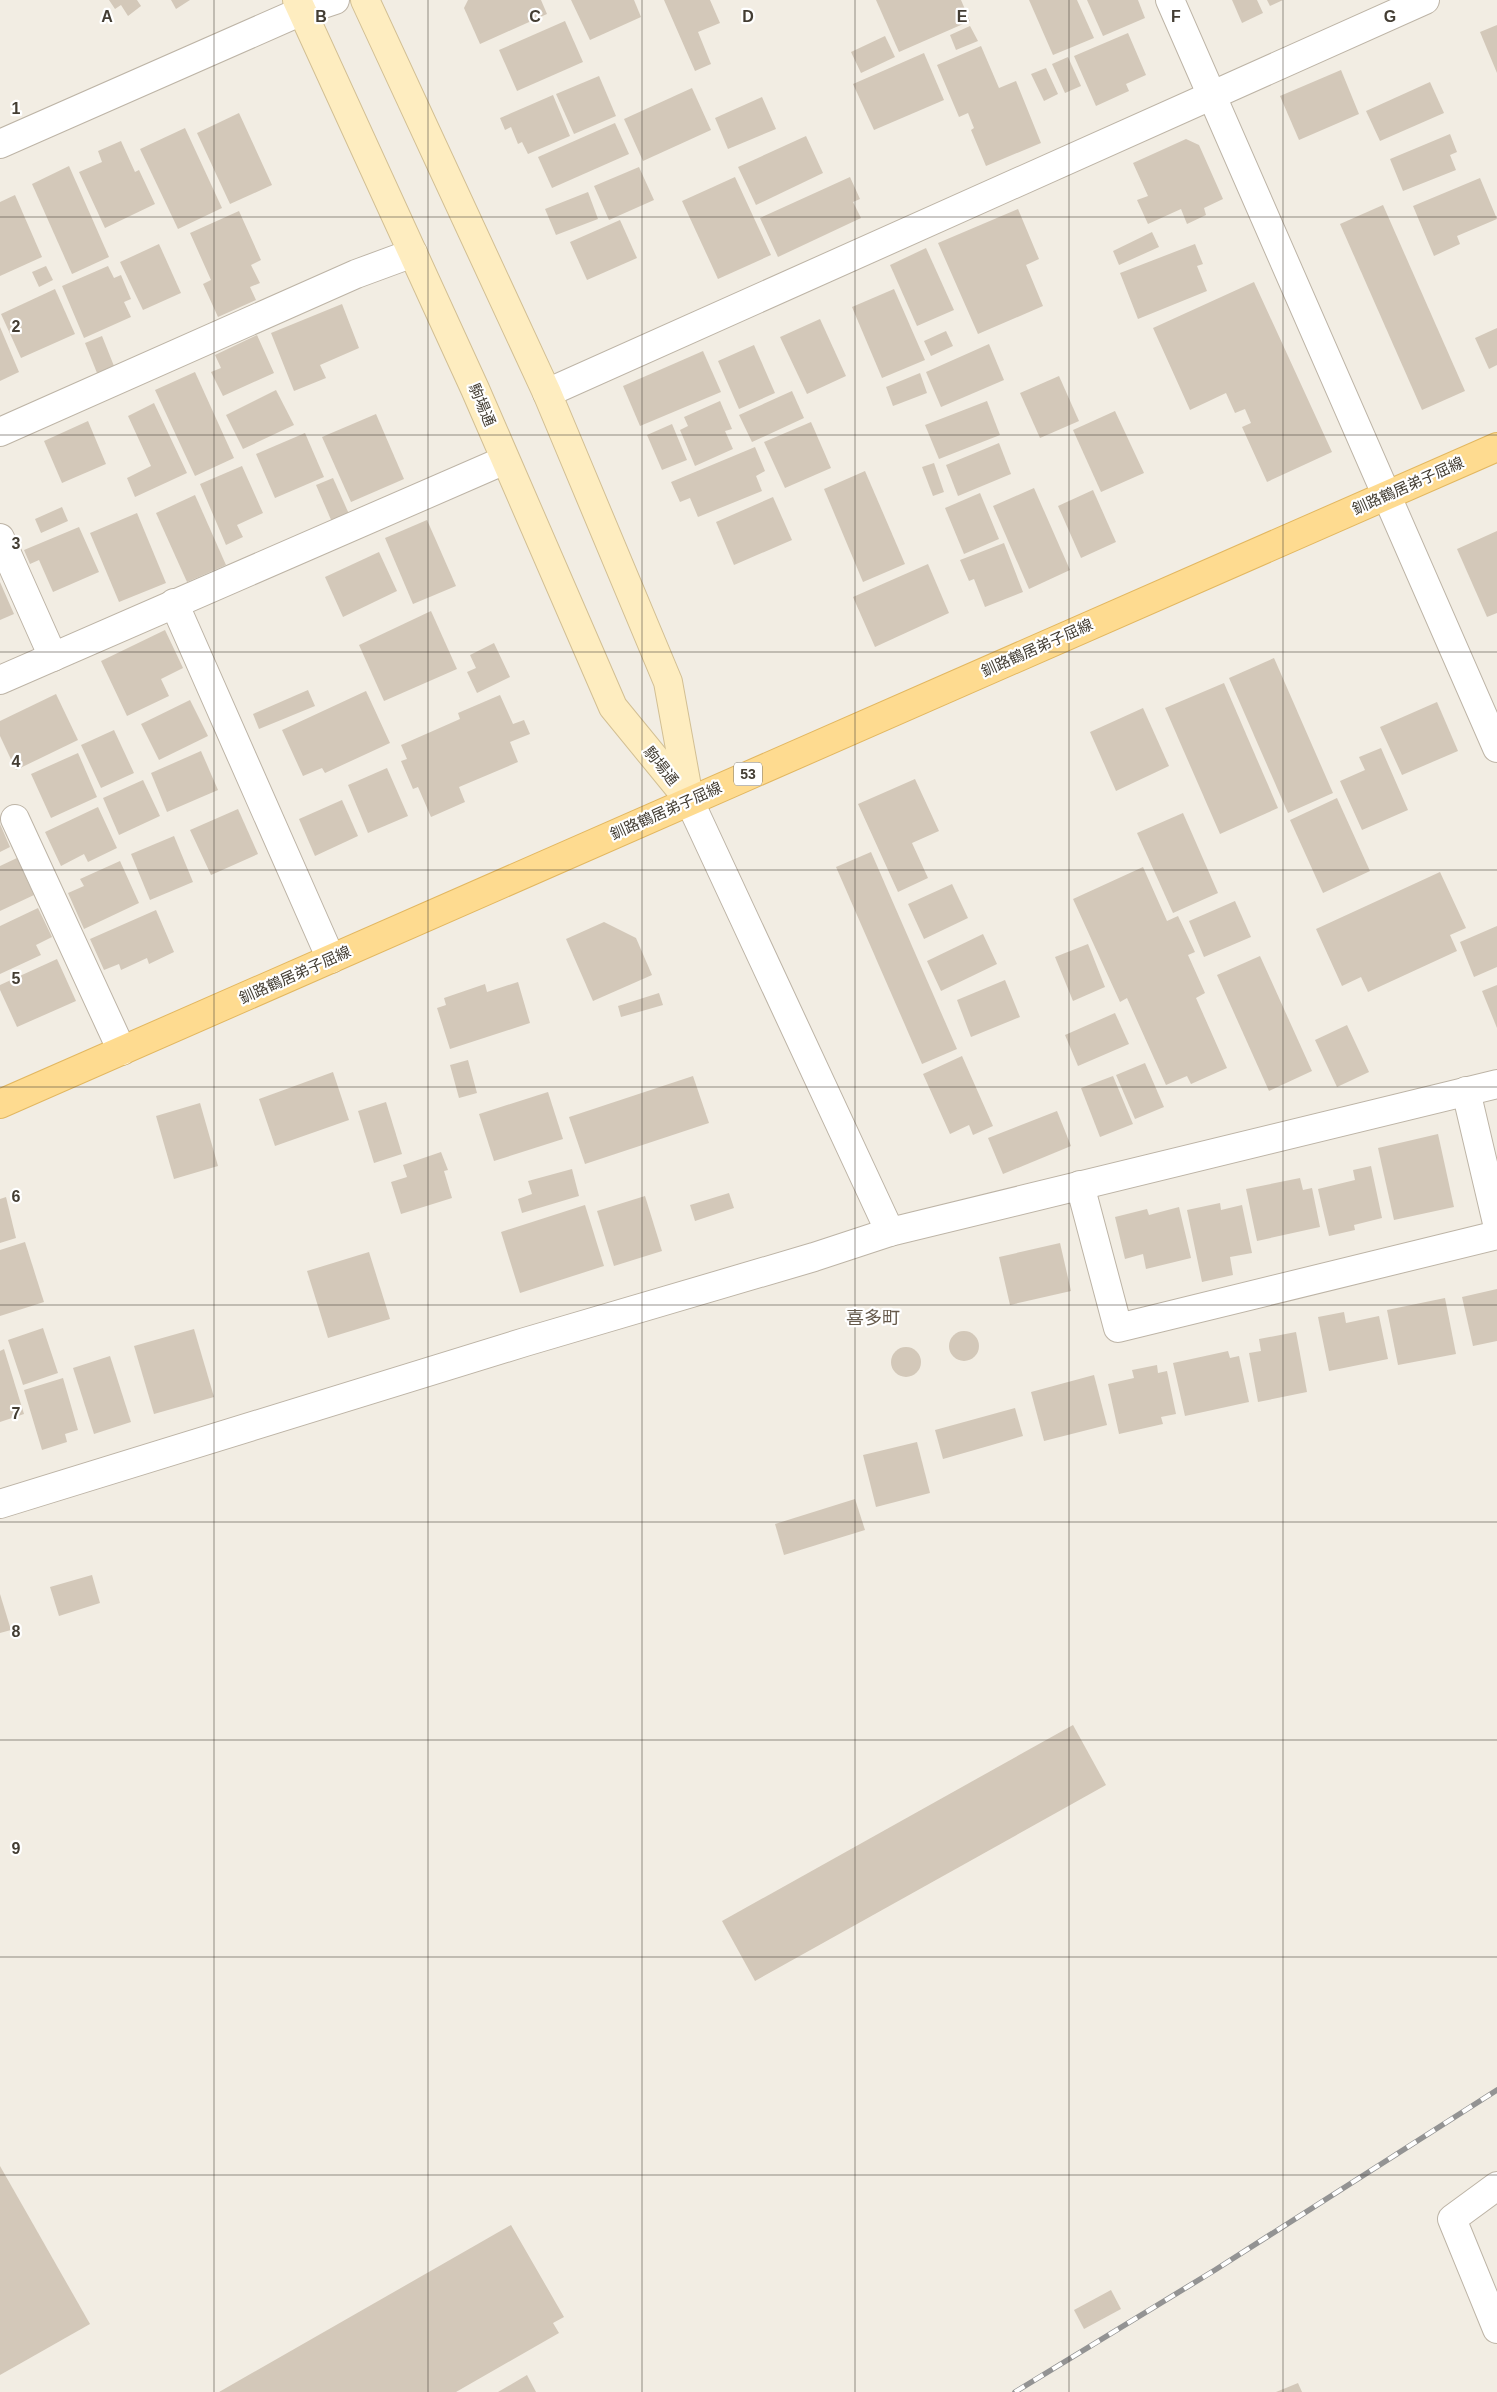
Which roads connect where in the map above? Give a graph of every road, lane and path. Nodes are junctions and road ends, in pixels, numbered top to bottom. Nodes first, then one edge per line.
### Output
1 (335, 0) edge
2 (365, 0) edge
3 (1170, 0) edge
4 (1424, 0) edge
5 (299, 5) edge
6 (1211, 95) junction
7 (0, 144) edge
8 (413, 253) junction
9 (547, 393) junction
10 (0, 432) edge
11 (1497, 447) edge
12 (505, 460) junction
13 (1387, 495) junction
14 (0, 538) edge
15 (174, 603) junction
16 (53, 656) junction
17 (0, 680) edge
18 (1497, 748) edge
19 (689, 800) junction
20 (15, 819) dead end
21 (331, 959) junction
22 (122, 1051) junction
23 (1497, 1084) edge
24 (1466, 1091) junction
25 (0, 1104) edge
26 (1080, 1185) junction
27 (1497, 1223) edge
28 (890, 1232) junction
29 (1497, 1236) edge
30 (0, 1504) edge
31 (1497, 2186) edge
32 (1497, 2329) edge

1 - 5 street
2 - 9 street, 駒場通
3 - 6 street
4 - 6 street
5 - 7 street
5 - 8 street, 駒場通
6 - 9 street
6 - 13 street
8 - 10 street
8 - 12 street, 駒場通
9 - 19 street, 駒場通
11 - 13 main road, 釧路鶴居弟子屈線 / 53
12 - 15 street
12 - 19 street, 駒場通
13 - 18 street
13 - 19 main road, 釧路鶴居弟子屈線 / 53
14 - 16 street
15 - 16 street
15 - 21 street
16 - 17 street
19 - 21 main road, 釧路鶴居弟子屈線 / 53
19 - 28 street
20 - 22 street
21 - 22 main road, 釧路鶴居弟子屈線 / 53
22 - 25 main road, 釧路鶴居弟子屈線 / 53
23 - 24 street
24 - 26 street
24 - 27 street
26 - 28 street
26 - 29 street
28 - 30 street
31 - 32 street

